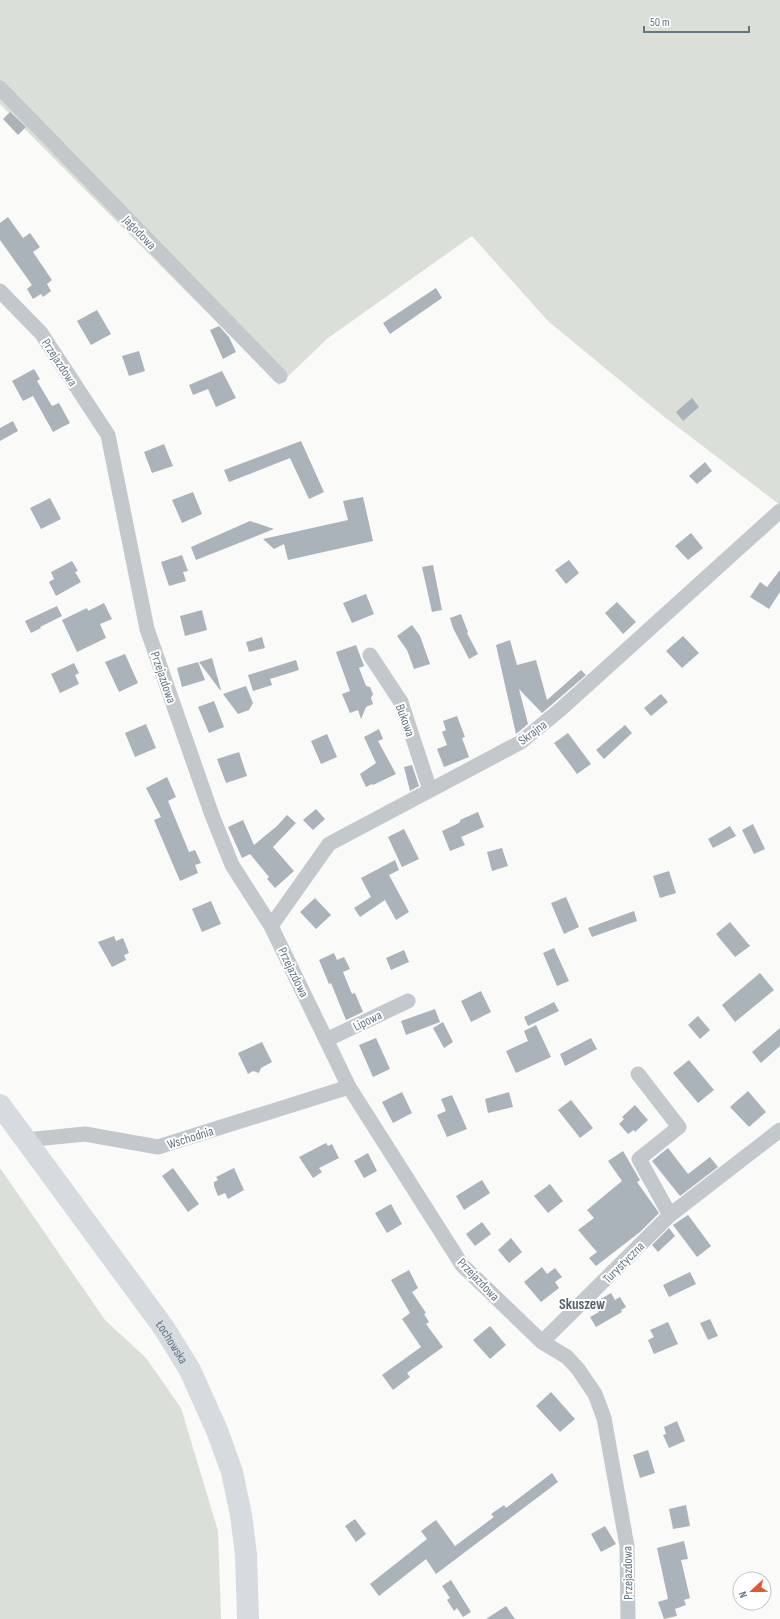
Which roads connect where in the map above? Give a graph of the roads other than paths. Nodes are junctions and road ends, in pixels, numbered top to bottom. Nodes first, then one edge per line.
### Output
1 (0, 88) edge
2 (0, 291) edge
3 (280, 376) dead end
4 (780, 511) edge
5 (370, 655) dead end
6 (430, 790) junction
7 (271, 926) junction
8 (408, 1001) dead end
9 (326, 1040) junction
10 (638, 1074) dead end
11 (349, 1087) junction
12 (0, 1105) edge
13 (780, 1130) edge
14 (26, 1140) junction
15 (670, 1216) junction
16 (542, 1342) junction
17 (248, 1619) edge
18 (628, 1619) edge

1 - 3 street, Jagodowa
2 - 7 street, Przejazdowa
4 - 6 street, Skrajna
5 - 6 street, Bukowa
6 - 7 street, Skrajna
7 - 9 street, Przejazdowa
8 - 9 street, Lipowa
9 - 11 street, Przejazdowa
10 - 15 street
11 - 14 street, Wschodnia
11 - 16 street, Przejazdowa
12 - 14 main road, Łochowska
13 - 15 street, Turystyczna
14 - 17 main road, Łochowska
15 - 16 street, Turystyczna
16 - 18 street, Przejazdowa

